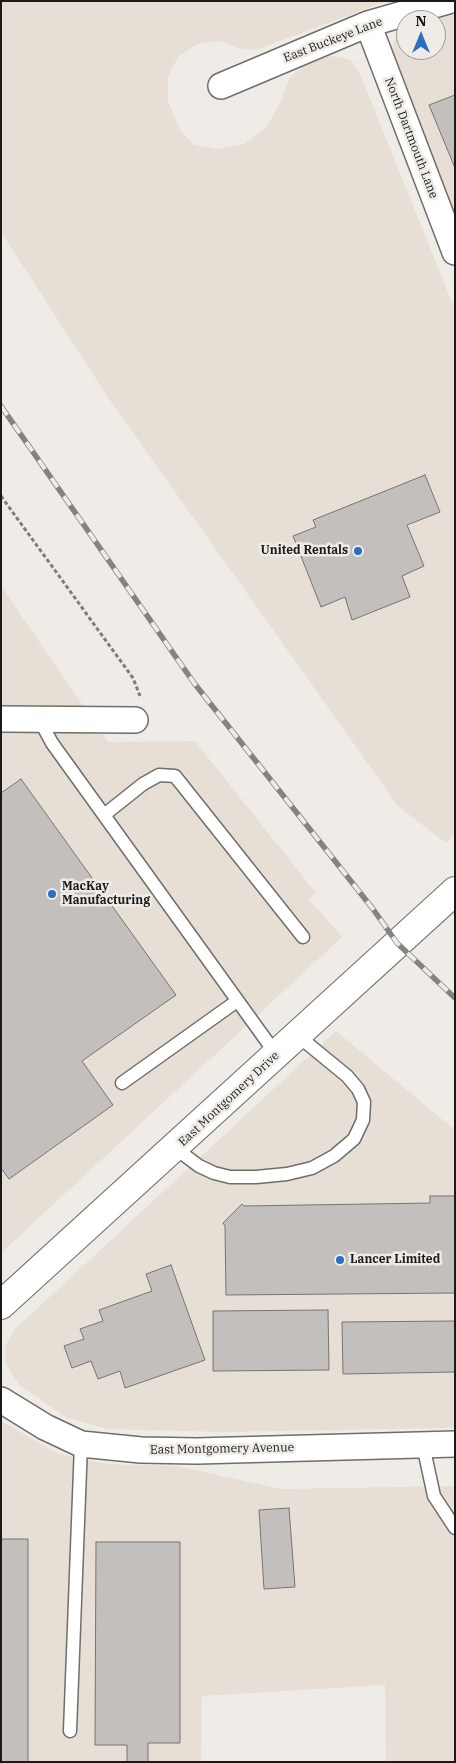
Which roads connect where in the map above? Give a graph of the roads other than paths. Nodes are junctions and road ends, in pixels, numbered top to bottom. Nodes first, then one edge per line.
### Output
1 (448, 1) edge
2 (368, 24) junction
3 (220, 86) dead end
4 (449, 222) edge
5 (455, 252) edge
6 (1, 719) edge
7 (39, 719) junction
8 (135, 720) road end
9 (104, 815) junction
10 (455, 891) edge
11 (304, 937) dead end
12 (237, 1001) junction
13 (297, 1035) junction
14 (276, 1054) junction
15 (122, 1083) dead end
16 (175, 1148) junction
17 (1, 1305) edge
18 (2, 1402) edge
19 (81, 1444) junction
20 (455, 1444) edge
21 (423, 1445) junction
22 (455, 1528) edge
23 (70, 1731) dead end

1 - 2 street, East Buckeye Lane
2 - 3 street, East Buckeye Lane
2 - 4 street, North Dartmouth Lane
4 - 5 street, North Dartmouth Lane
6 - 7 street
7 - 8 street
7 - 9 lane
9 - 11 lane
9 - 12 lane
10 - 13 main road, East Montgomery Drive
12 - 14 lane
12 - 15 lane
13 - 14 main road, East Montgomery Drive
13 - 16 lane
14 - 16 main road, East Montgomery Drive
16 - 17 main road, East Montgomery Drive
18 - 19 street, East Montgomery Avenue
19 - 21 street, East Montgomery Avenue
19 - 23 lane
20 - 21 street, East Montgomery Avenue
21 - 22 lane

